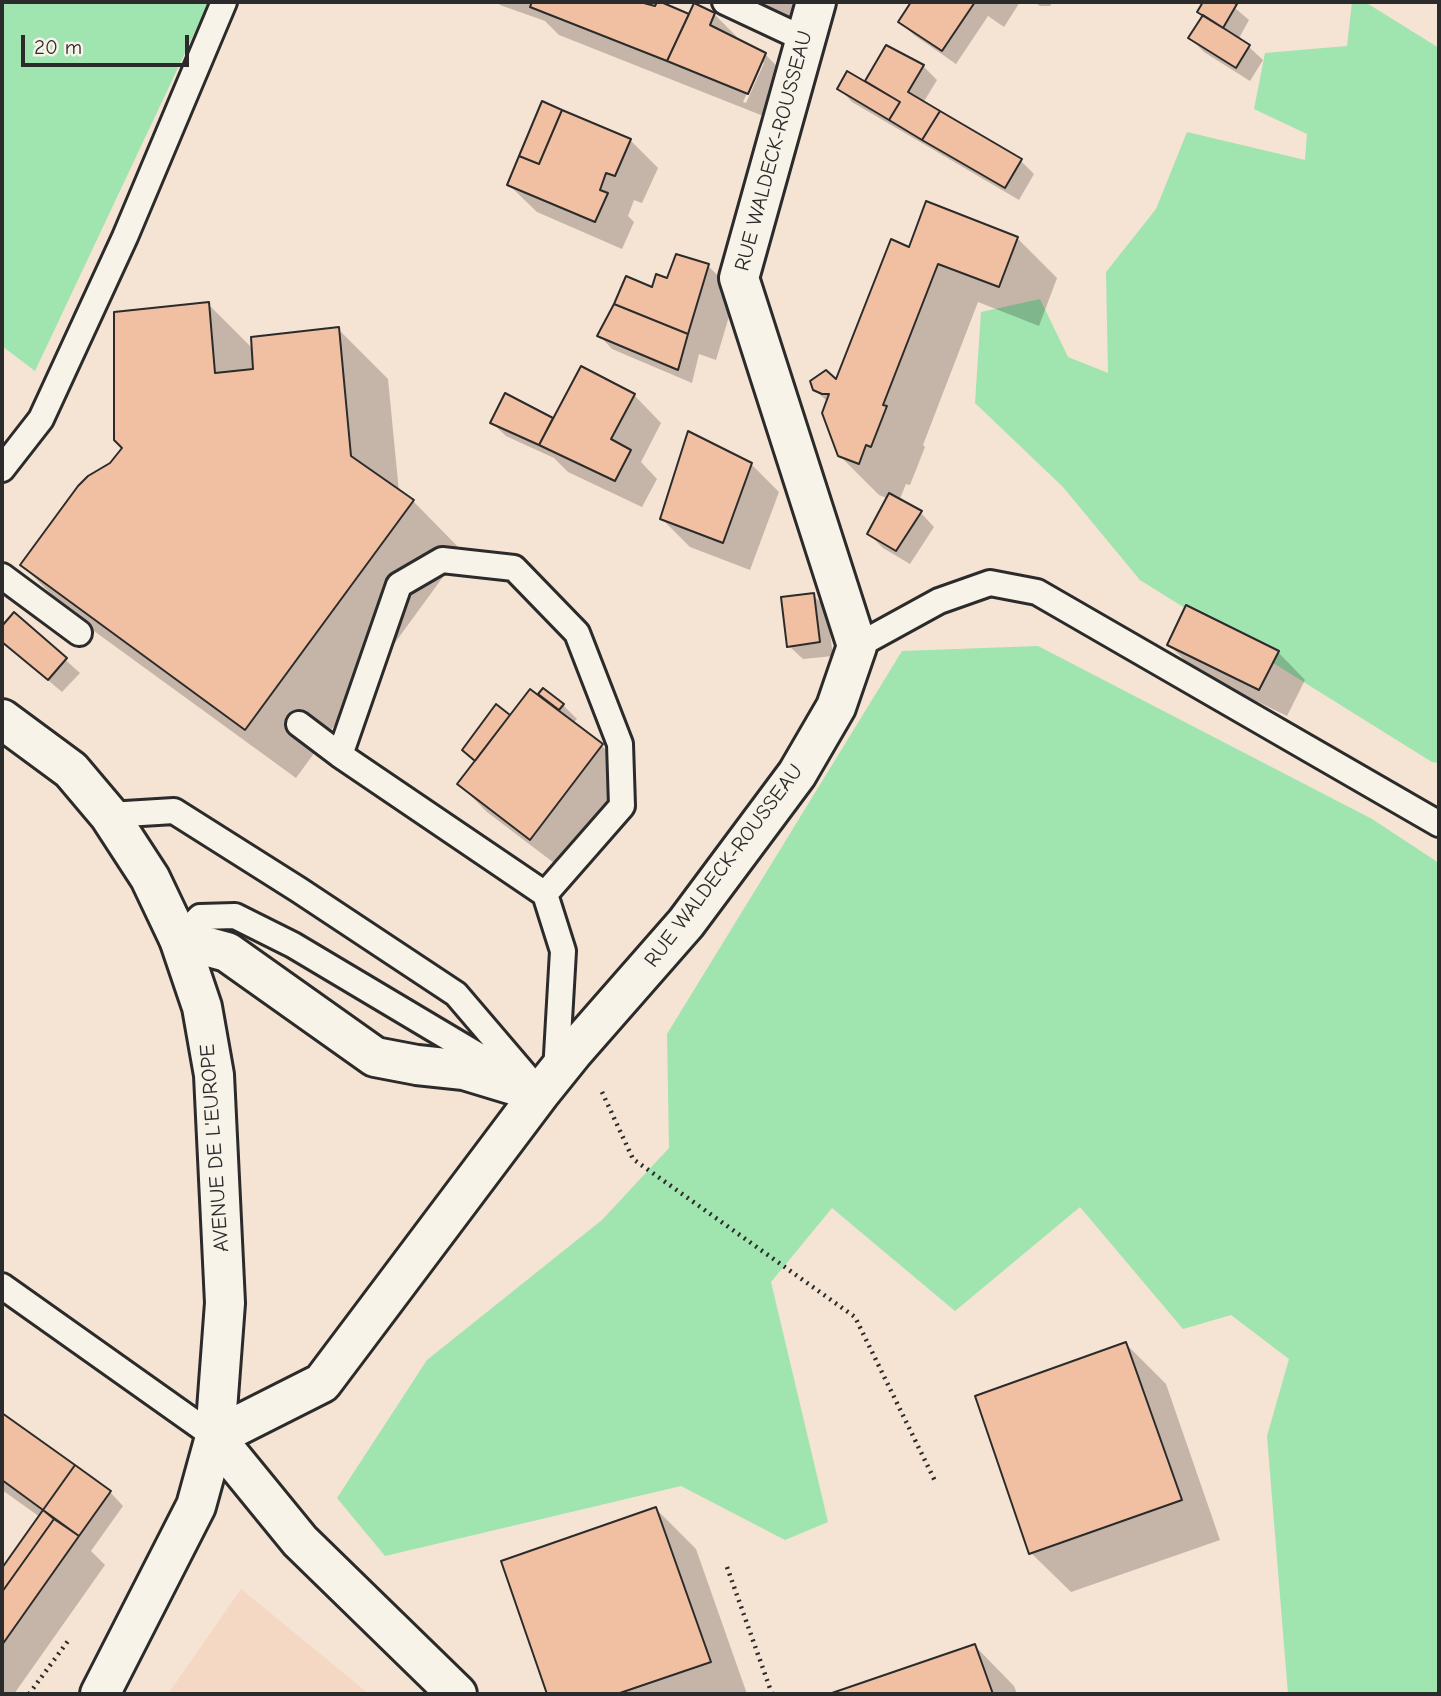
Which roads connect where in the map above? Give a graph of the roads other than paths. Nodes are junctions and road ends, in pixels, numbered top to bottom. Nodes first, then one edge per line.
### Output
1 (224, 2) edge
2 (725, 2) edge
3 (816, 2) edge
4 (804, 39) junction
5 (2, 469) edge
6 (2, 576) edge
7 (79, 633) dead end
8 (857, 646) junction
9 (2, 719) edge
10 (299, 724) dead end
11 (340, 755) junction
12 (109, 815) junction
13 (1439, 824) edge
14 (545, 894) junction
15 (179, 939) junction
16 (556, 1074) junction
17 (2, 1286) edge
18 (215, 1437) junction
19 (100, 1694) edge
20 (457, 1694) edge

1 - 5 lane
2 - 4 lane
3 - 4 street, RUE WALDECK-ROUSSEAU
4 - 8 street, RUE WALDECK-ROUSSEAU
6 - 7 lane
8 - 13 lane
8 - 16 street, RUE WALDECK-ROUSSEAU
9 - 12 street, AVENUE DE L'EUROPE
10 - 11 lane
11 - 14 lane
11 - 14 lane
12 - 15 street, AVENUE DE L'EUROPE
12 - 16 lane
14 - 16 lane
15 - 16 street
15 - 16 lane
15 - 18 street, AVENUE DE L'EUROPE
16 - 18 street, RUE WALDECK-ROUSSEAU
17 - 18 lane
18 - 19 street
18 - 20 street

